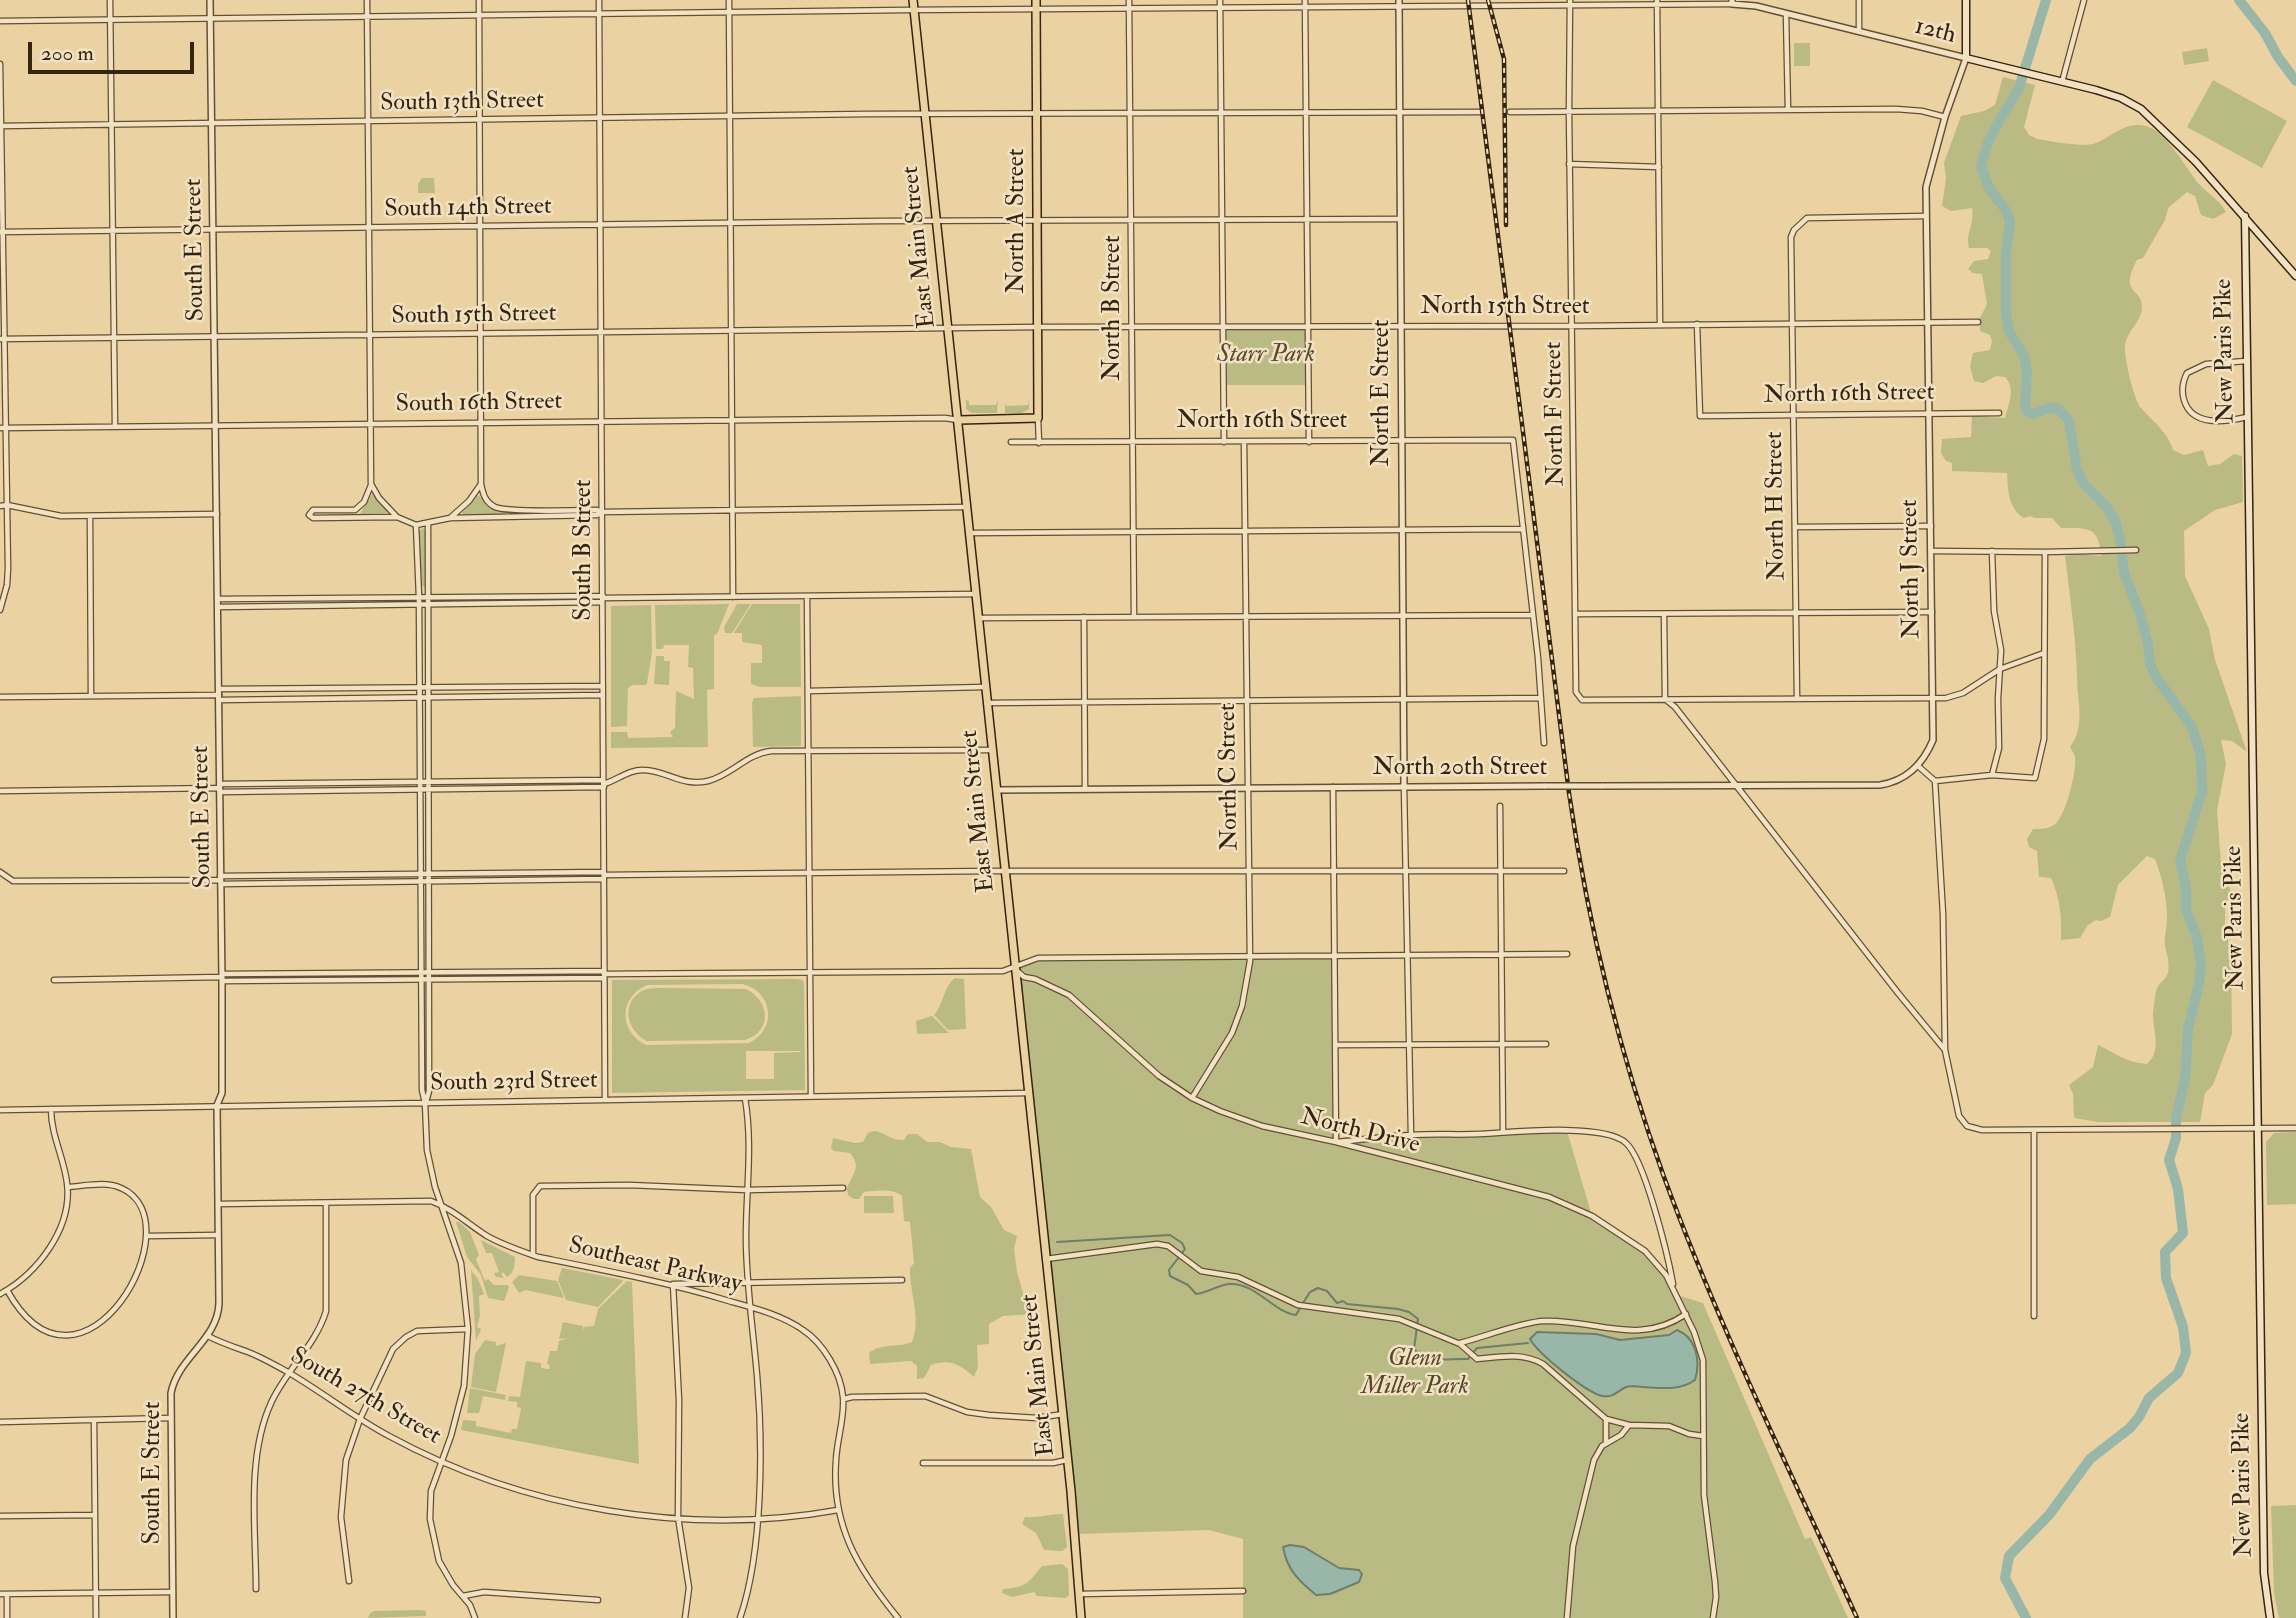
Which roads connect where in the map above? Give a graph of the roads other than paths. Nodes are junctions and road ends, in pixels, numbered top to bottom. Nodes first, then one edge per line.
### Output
1 (110, 0) edge
2 (210, 0) edge
3 (367, 0) edge
4 (479, 0) edge
5 (599, 0) edge
6 (729, 0) edge
7 (913, 0) edge
8 (1129, 0) edge
9 (1220, 0) edge
10 (1859, 0) edge
11 (1966, 0) edge
12 (2084, 0) edge
13 (1732, 2) edge
14 (1306, 3) edge
15 (1399, 3) edge
16 (1569, 3) edge
17 (1657, 3) edge
18 (1036, 4) edge
19 (1220, 7) junction
20 (1129, 8) junction
21 (914, 9) junction
22 (729, 12) junction
23 (599, 13) junction
24 (1786, 14) junction
25 (479, 15) junction
26 (367, 16) junction
27 (211, 18) junction
28 (110, 19) junction
29 (0, 20) edge
30 (1859, 31) junction
31 (1966, 58) junction
32 (0, 64) edge
33 (2062, 82) junction
34 (1788, 110) junction
35 (1569, 111) junction
36 (1658, 111) junction
37 (1480, 112) dead end
38 (1510, 112) dead end
39 (1307, 113) junction
40 (1399, 113) junction
41 (1129, 114) junction
42 (1221, 114) junction
43 (925, 115) junction
44 (1036, 115) junction
45 (1945, 117) junction
46 (729, 118) junction
47 (600, 119) junction
48 (480, 120) junction
49 (368, 122) junction
50 (212, 124) junction
51 (111, 125) junction
52 (1, 126) edge
53 (1569, 164) junction
54 (1659, 167) junction
55 (1926, 216) junction
56 (2245, 216) junction
57 (1222, 219) junction
58 (1307, 219) junction
59 (1400, 219) junction
60 (1130, 220) junction
61 (936, 221) junction
62 (1037, 221) junction
63 (730, 223) junction
64 (601, 225) junction
65 (480, 226) junction
66 (369, 228) junction
67 (213, 229) junction
68 (113, 231) junction
69 (2, 232) edge
70 (2296, 276) edge
71 (1978, 321) dead end
72 (1928, 322) junction
73 (1791, 323) junction
74 (1660, 324) junction
75 (1698, 324) junction
76 (1400, 326) junction
77 (1572, 326) junction
78 (1038, 327) junction
79 (1131, 327) junction
80 (1223, 327) junction
81 (1308, 327) junction
82 (948, 328) junction
83 (731, 330) junction
84 (602, 332) junction
85 (481, 333) junction
86 (370, 334) junction
87 (215, 337) junction
88 (114, 338) junction
89 (2, 339) edge
90 (2246, 361) junction
91 (1928, 413) junction
92 (1999, 413) dead end
93 (1793, 415) junction
94 (2247, 417) junction
95 (732, 418) junction
96 (1038, 418) junction
97 (603, 420) junction
98 (959, 420) junction
99 (481, 421) junction
100 (370, 423) junction
101 (216, 425) junction
102 (115, 426) junction
103 (3, 427) edge
104 (1132, 441) junction
105 (1401, 441) junction
106 (1011, 442) dead end
107 (1224, 442) junction
108 (1244, 442) junction
109 (1309, 442) junction
110 (1039, 443) junction
111 (371, 484) junction
112 (481, 484) junction
113 (7, 505) junction
114 (0, 506) edge
115 (966, 507) junction
116 (732, 510) junction
117 (602, 512) junction
118 (217, 514) junction
119 (90, 516) junction
120 (397, 517) junction
121 (450, 518) junction
122 (428, 524) junction
123 (416, 525) junction
124 (1931, 526) junction
125 (1795, 527) junction
126 (1522, 528) junction
127 (1401, 529) junction
128 (1133, 531) junction
129 (1245, 531) junction
130 (970, 533) junction
131 (2136, 550) dead end
132 (1932, 551) junction
133 (1992, 551) junction
134 (2045, 552) junction
135 (976, 594) junction
136 (807, 596) junction
137 (419, 597) junction
138 (427, 597) junction
139 (733, 597) junction
140 (218, 599) junction
141 (603, 599) junction
142 (419, 604) junction
143 (426, 604) junction
144 (218, 607) junction
145 (0, 610) edge
146 (1932, 612) junction
147 (1796, 613) junction
148 (1576, 614) junction
149 (1401, 615) junction
150 (1532, 615) junction
151 (1664, 615) junction
152 (1134, 616) junction
153 (1246, 616) junction
154 (1084, 617) junction
155 (978, 618) junction
156 (2044, 653) junction
157 (2000, 669) junction
158 (603, 686) junction
159 (427, 687) junction
160 (985, 687) junction
161 (420, 688) junction
162 (808, 691) junction
163 (219, 695) junction
164 (603, 695) junction
165 (91, 696) junction
166 (0, 697) edge
167 (1933, 697) junction
168 (419, 698) junction
169 (427, 698) junction
170 (1541, 698) junction
171 (1797, 698) junction
172 (1403, 699) junction
173 (1665, 699) junction
174 (1247, 701) junction
175 (1084, 702) junction
176 (986, 703) junction
177 (1544, 743) dead end
178 (991, 750) junction
179 (808, 751) junction
180 (1918, 766) junction
181 (1992, 775) junction
182 (1935, 781) junction
183 (420, 782) junction
184 (428, 782) junction
185 (603, 783) junction
186 (1736, 786) junction
187 (1333, 787) junction
188 (1404, 787) junction
189 (220, 788) junction
190 (1248, 788) junction
191 (420, 789) junction
192 (428, 789) junction
193 (1085, 789) junction
194 (997, 790) junction
195 (0, 791) edge
196 (1500, 806) dead end
197 (1501, 871) junction
198 (1564, 871) dead end
199 (0, 872) edge
200 (1249, 872) junction
201 (1334, 872) junction
202 (1405, 872) junction
203 (809, 873) junction
204 (1005, 873) junction
205 (421, 874) junction
206 (429, 874) junction
207 (604, 875) junction
208 (220, 880) junction
209 (421, 881) junction
210 (429, 881) junction
211 (1502, 953) junction
212 (1407, 954) junction
213 (1567, 954) dead end
214 (1335, 955) junction
215 (1250, 956) junction
216 (1014, 969) junction
217 (421, 972) junction
218 (429, 972) junction
219 (810, 972) junction
220 (604, 974) junction
221 (222, 978) junction
222 (421, 979) junction
223 (429, 979) junction
224 (54, 980) dead end
225 (1409, 1044) junction
226 (1502, 1044) junction
227 (1546, 1044) dead end
228 (1336, 1045) junction
229 (1945, 1051) junction
230 (1029, 1093) junction
231 (811, 1096) junction
232 (745, 1098) junction
233 (1192, 1098) junction
234 (605, 1099) junction
235 (425, 1103) junction
236 (217, 1105) junction
237 (51, 1109) junction
238 (0, 1110) edge
239 (2258, 1128) junction
240 (2296, 1128) edge
241 (2034, 1130) junction
242 (1503, 1132) junction
243 (1411, 1135) junction
244 (1336, 1142) junction
245 (68, 1187) junction
246 (843, 1188) dead end
247 (747, 1190) junction
248 (326, 1202) junction
249 (218, 1204) junction
250 (441, 1204) junction
251 (218, 1235) junction
252 (147, 1236) junction
253 (533, 1255) junction
254 (1046, 1259) junction
255 (902, 1280) dead end
256 (748, 1282) junction
257 (673, 1284) junction
258 (8, 1290) junction
259 (0, 1294) edge
260 (1677, 1296) junction
261 (749, 1307) junction
262 (1686, 1314) junction
263 (2034, 1316) dead end
264 (468, 1329) junction
265 (208, 1336) junction
266 (1460, 1344) junction
267 (288, 1372) junction
268 (844, 1399) junction
269 (1063, 1414) junction
270 (170, 1418) junction
271 (360, 1419) junction
272 (1606, 1419) junction
273 (94, 1420) junction
274 (0, 1422) edge
275 (1629, 1425) junction
276 (1703, 1436) junction
277 (1606, 1443) junction
278 (1068, 1460) junction
279 (441, 1461) junction
280 (923, 1463) dead end
281 (838, 1510) junction
282 (95, 1515) junction
283 (0, 1516) edge
284 (678, 1517) junction
285 (757, 1519) junction
286 (349, 1581) dead end
287 (256, 1589) dead end
288 (1243, 1591) dead end
289 (172, 1592) junction
290 (96, 1593) junction
291 (0, 1594) edge
292 (7, 1594) junction
293 (1080, 1594) junction
294 (462, 1596) junction
295 (598, 1600) dead end
296 (8, 1618) edge
297 (96, 1618) edge
298 (173, 1618) edge
299 (475, 1618) edge
300 (685, 1618) edge
301 (740, 1618) edge
302 (898, 1618) edge
303 (1081, 1618) edge
304 (1567, 1618) edge
305 (1713, 1618) edge
306 (2270, 1618) edge

1 - 28 street
2 - 27 street, South E Street
3 - 26 street
4 - 25 street
5 - 23 street, South B Street
6 - 22 street
7 - 21 main road, East Main Street
8 - 20 street, North B Street
9 - 19 street
10 - 30 street
11 - 31 main road, North J Street
12 - 33 street
13 - 17 street
13 - 24 street, 12th
14 - 15 street
14 - 19 street
14 - 39 street
15 - 16 street
15 - 40 street, North E Street
16 - 17 street
16 - 35 street, North F Street
17 - 36 street
18 - 20 street
18 - 21 street
18 - 44 main road, North A Street
19 - 20 street
19 - 42 street
20 - 41 street, North B Street
21 - 22 street
21 - 43 main road, East Main Street
22 - 23 street
22 - 46 street
23 - 25 street
23 - 47 street, South B Street
24 - 30 street, 12th
24 - 34 street
25 - 26 street
25 - 48 street
26 - 27 street
26 - 49 street
27 - 28 street
27 - 50 street, South E Street
28 - 29 street
28 - 51 street
30 - 31 street, 12th
31 - 33 main road
31 - 45 street, North J Street
32 - 52 street
33 - 56 main road
34 - 36 street
34 - 45 street
35 - 36 street
35 - 38 street
35 - 53 street, North F Street
36 - 54 street
37 - 40 street, South 13th Street
39 - 40 street, South 13th Street
39 - 42 street, South 13th Street
39 - 58 street
40 - 59 street, North E Street
41 - 42 street, South 13th Street
41 - 44 street, South 13th Street
41 - 60 street, North B Street
42 - 57 street
43 - 44 street, South 13th Street
43 - 46 street, South 13th Street
43 - 61 main road, East Main Street
44 - 62 main road, North A Street
45 - 55 street, North J Street
46 - 47 street, South 13th Street
46 - 63 street
47 - 48 street, South 13th Street
47 - 64 street, South B Street
48 - 49 street, South 13th Street
48 - 65 street
49 - 50 street, South 13th Street
49 - 66 street
50 - 51 street, South 13th Street
50 - 67 street, South E Street
51 - 52 street, South 13th Street
51 - 68 street
52 - 69 street
53 - 54 street
53 - 77 street, North F Street
54 - 74 street
55 - 72 street, North J Street
55 - 73 street, North H Street
56 - 70 main road
56 - 90 main road, New Paris Pike
57 - 58 street, South 14th Street
57 - 60 street, South 14th Street
57 - 80 street
58 - 59 street, South 14th Street
58 - 81 street
59 - 76 street, North E Street
60 - 62 street, South 14th Street
60 - 79 street, North B Street
61 - 62 street, South 14th Street
61 - 63 street, South 14th Street
61 - 82 main road, East Main Street
62 - 78 main road, North A Street
63 - 64 street, South 14th Street
63 - 83 street
64 - 65 street, South 14th Street
64 - 84 street, South B Street
65 - 66 street, South 14th Street
65 - 85 street
66 - 67 street, South 14th Street
66 - 86 street
67 - 68 street, South 14th Street
67 - 87 street, South E Street
68 - 69 street, South 14th Street
68 - 88 street
69 - 89 street
71 - 72 street, North 15th Street
72 - 73 street, North 15th Street
72 - 91 street, North J Street
73 - 75 street, North 15th Street
73 - 93 street, North H Street
74 - 75 street, North 15th Street
74 - 77 street, North 15th Street
75 - 93 street, North 16th Street
76 - 77 street, North 15th Street
76 - 81 street, North 15th Street
76 - 105 street, North E Street
77 - 148 street, North F Street
78 - 79 street, North 15th Street
78 - 82 street, North 15th Street
78 - 96 main road, North A Street
79 - 80 street, North 15th Street
79 - 104 street, North B Street
80 - 81 street, North 15th Street
80 - 107 street
81 - 109 street
82 - 83 street, South 15th Street
82 - 98 main road, East Main Street
83 - 84 street, South 15th Street
83 - 95 street
84 - 85 street, South 15th Street
84 - 97 street, South B Street
85 - 86 street, South 15th Street
85 - 99 street
86 - 87 street, South 15th Street
86 - 100 street
87 - 88 street, South 15th Street
87 - 101 street, South E Street
88 - 89 street, South 15th Street
88 - 102 street
89 - 103 street
90 - 94 main road, New Paris Pike
90 - 94 street
91 - 92 street, North 16th Street
91 - 93 street, North 16th Street
91 - 124 street, North J Street
93 - 125 street, North H Street
94 - 239 main road, New Paris Pike
95 - 97 street, South 16th Street
95 - 98 street, South 16th Street
95 - 116 street
96 - 98 main road
96 - 110 street, North A Street
97 - 99 street, South 16th Street
97 - 117 street, South B Street
98 - 115 main road, East Main Street
99 - 100 street, South 16th Street
99 - 112 street
100 - 101 street, South 16th Street
100 - 111 street
101 - 102 street, South 16th Street
101 - 118 street, South E Street
102 - 103 street, South 16th Street
103 - 113 street
104 - 107 street, North 16th Street
104 - 110 street, North 16th Street
104 - 128 street, North B Street
105 - 109 street, North 16th Street
105 - 126 street, North 16th Street
105 - 127 street, North E Street
106 - 110 street, North 16th Street
107 - 108 street, North 16th Street
108 - 109 street, North 16th Street
108 - 129 street, North C Street
111 - 120 street
111 - 120 street
112 - 117 street
112 - 121 street
113 - 114 street
113 - 119 street
113 - 145 street
115 - 116 street
115 - 130 main road, East Main Street
116 - 117 street
116 - 139 street
117 - 121 street
117 - 141 street, South B Street
118 - 119 street
118 - 140 street, South E Street
119 - 165 street
120 - 123 street
121 - 122 street
122 - 123 street
122 - 138 street
123 - 137 street
124 - 125 street
124 - 132 street, North J Street
125 - 147 street, North H Street
126 - 127 street
126 - 150 street
127 - 129 street
127 - 149 street, North E Street
128 - 129 street
128 - 130 street
128 - 152 street, North B Street
129 - 153 street, North C Street
130 - 135 main road, East Main Street
131 - 134 street
132 - 133 street
132 - 146 street, North J Street
133 - 134 street
133 - 157 street
134 - 156 street
135 - 136 street
135 - 155 main road, East Main Street
136 - 139 street
136 - 162 street
137 - 138 street
137 - 140 street
137 - 142 street
138 - 141 street
138 - 143 street
139 - 141 street
140 - 144 street, South E Street
141 - 143 street
141 - 158 street, South B Street
142 - 143 street
142 - 144 street
142 - 161 street
143 - 159 street
144 - 163 street, South E Street
146 - 147 street
146 - 167 street, North J Street
147 - 151 street
147 - 171 street, North H Street
148 - 151 street
148 - 173 street, North F Street
149 - 150 street
149 - 153 street
149 - 172 street, North E Street
150 - 170 street
151 - 173 street
152 - 153 street
152 - 154 street
153 - 174 street, North C Street
154 - 155 street
154 - 175 street
155 - 160 main road, East Main Street
156 - 157 street
156 - 181 street
157 - 167 street
157 - 181 street
158 - 159 street
158 - 164 street, South B Street
159 - 161 street
159 - 169 street
160 - 162 street
160 - 176 main road, East Main Street
161 - 163 street
161 - 168 street
162 - 179 street
163 - 165 street
163 - 168 street
163 - 189 street, South E Street
164 - 169 street
164 - 185 street, South B Street
165 - 166 street
167 - 171 street
167 - 180 street, North J Street
168 - 169 street
168 - 183 street
169 - 184 street
170 - 172 street
170 - 177 street
171 - 173 street
172 - 174 street
172 - 188 street, North E Street
173 - 186 street
174 - 175 street
174 - 190 street, North C Street
175 - 176 street
175 - 193 street
176 - 178 main road, East Main Street
178 - 179 street
178 - 194 main road, East Main Street
179 - 185 street
179 - 203 street
180 - 182 street
180 - 186 street, North 20th Street
181 - 182 street
182 - 229 street
183 - 184 street
183 - 189 street
183 - 191 street
184 - 185 street
184 - 192 street
185 - 192 street
185 - 207 street, South B Street
186 - 188 street, North 20th Street, bridge
186 - 229 street
187 - 188 street, North 20th Street
187 - 190 street, North 20th Street
187 - 201 street
188 - 202 street
189 - 191 street
189 - 195 street
189 - 208 street, South E Street
190 - 193 street, North 20th Street
190 - 200 street, North C Street
191 - 192 street
191 - 205 street
192 - 206 street
193 - 194 street, North 20th Street
194 - 204 main road, East Main Street
196 - 197 street
197 - 198 street
197 - 202 street
197 - 211 street
199 - 208 street
200 - 201 street
200 - 204 street
200 - 215 street, North C Street
201 - 202 street
201 - 214 street
202 - 212 street
203 - 204 street
203 - 207 street
203 - 219 street
204 - 216 main road, East Main Street
205 - 206 street
205 - 208 street
205 - 209 street
206 - 207 street
206 - 210 street
207 - 210 street
207 - 220 street, South B Street
208 - 209 street
208 - 221 street, South E Street
209 - 210 street
209 - 217 street
210 - 218 street
211 - 212 street
211 - 213 street
211 - 226 street
212 - 214 street
212 - 225 street
214 - 215 street
214 - 228 street
215 - 216 street
215 - 233 street, North C Street
216 - 219 street
216 - 230 main road, East Main Street
216 - 233 street, North Drive
217 - 218 street
217 - 221 street
217 - 222 street
218 - 220 street
218 - 223 street
219 - 220 street
219 - 231 street
220 - 223 street
220 - 234 street, South B Street
221 - 222 street
221 - 224 street
221 - 236 street, South E Street
222 - 223 street
222 - 235 street
223 - 235 street
225 - 226 street
225 - 228 street
225 - 243 street
226 - 227 street
226 - 242 street
228 - 244 street
229 - 241 street
230 - 231 street, South 23rd Street
230 - 254 main road, East Main Street
231 - 232 street, South 23rd Street
232 - 234 street, South 23rd Street
232 - 247 street
233 - 244 street, North Drive
234 - 235 street, South 23rd Street
235 - 236 street, South 23rd Street
235 - 250 street
236 - 237 street, South 23rd Street
236 - 249 street, South E Street
237 - 238 street, South 23rd Street
237 - 245 street
239 - 240 street
239 - 241 street
239 - 306 main road, New Paris Pike
241 - 263 street
242 - 243 street
242 - 260 street, North Drive
243 - 244 street
244 - 260 street, North Drive
245 - 252 street
245 - 258 street
246 - 247 street
247 - 253 street
247 - 256 street
248 - 249 street
248 - 250 street
248 - 267 street
249 - 251 street, South E Street
250 - 253 street, Southeast Parkway
250 - 264 street
251 - 252 street
251 - 265 street, South E Street
252 - 258 street
253 - 257 street, Southeast Parkway
254 - 266 street
254 - 269 main road, East Main Street
255 - 256 street
256 - 257 street
256 - 261 street
257 - 261 street, Southeast Parkway
257 - 284 street
258 - 259 street
260 - 262 street, North Drive
261 - 268 street, Southeast Parkway
261 - 285 street
262 - 266 street
262 - 276 street, North Drive
264 - 271 street
264 - 279 street
265 - 267 street, South 27th Street
265 - 270 street, South E Street
266 - 272 street
267 - 271 street, South 27th Street
267 - 287 street
268 - 269 street
268 - 281 street, Southeast Parkway
269 - 278 main road, East Main Street
270 - 273 street
270 - 289 street, South E Street
271 - 279 street, South 27th Street
271 - 286 street
272 - 275 street
272 - 277 street
273 - 274 street
273 - 282 street
275 - 276 street
275 - 277 street
276 - 305 street, North Drive
277 - 304 street
278 - 280 street
278 - 293 main road, East Main Street
279 - 284 street, South 27th Street
279 - 294 street
281 - 285 street, South 27th Street
281 - 302 street, Southeast Parkway
282 - 283 street
282 - 290 street
284 - 285 street, South 27th Street
284 - 300 street
285 - 301 street
288 - 293 street
289 - 290 street
289 - 298 street, South E Street
290 - 292 street
290 - 297 street
291 - 292 street
292 - 296 street
293 - 303 main road, East Main Street
294 - 295 street
294 - 299 street

